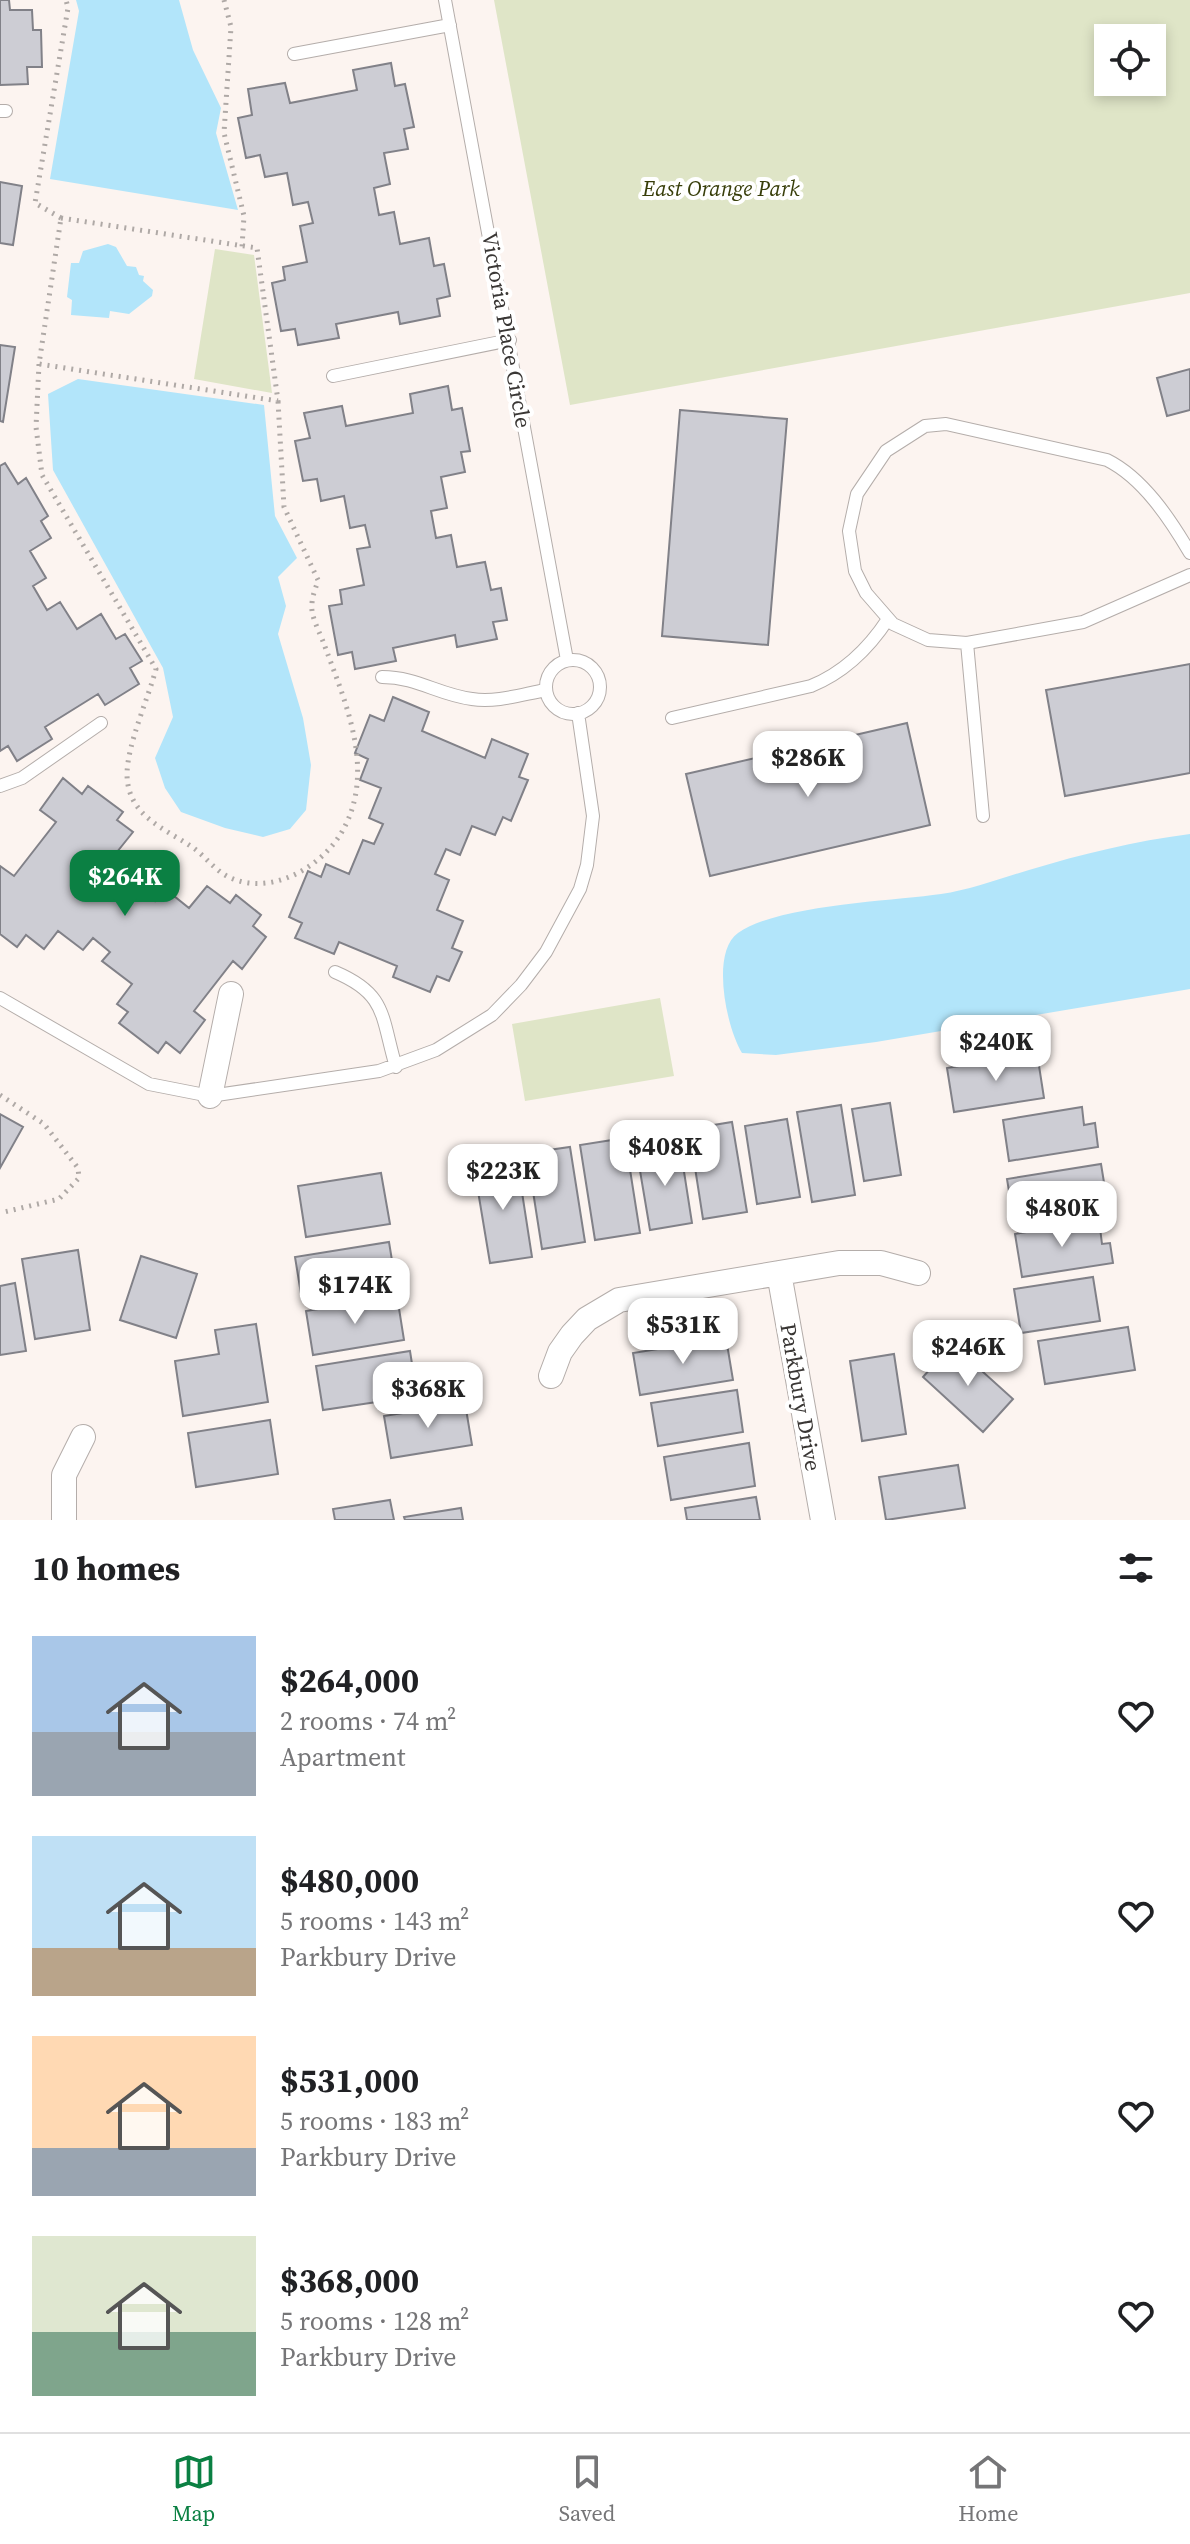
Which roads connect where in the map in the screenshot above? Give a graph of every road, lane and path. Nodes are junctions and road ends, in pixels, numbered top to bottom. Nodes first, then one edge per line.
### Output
1 (66, 0) edge
2 (224, 0) edge
3 (445, 0) edge
4 (450, 25) junction
5 (294, 54) dead end
6 (61, 218) junction
7 (242, 247) junction
8 (510, 340) junction
9 (39, 364) junction
10 (333, 376) dead end
11 (278, 401) junction
12 (1190, 553) edge
13 (1190, 575) edge
14 (888, 619) junction
15 (967, 643) junction
16 (567, 660) junction
17 (382, 677) dead end
18 (546, 690) junction
19 (578, 713) junction
20 (672, 718) dead end
21 (101, 723) dead end
22 (0, 786) edge
23 (983, 816) dead end
24 (335, 972) dead end
25 (231, 994) dead end
26 (0, 998) edge
27 (396, 1067) junction
28 (0, 1095) edge
29 (210, 1096) junction
30 (0, 1213) edge
31 (779, 1273) junction
32 (918, 1273) dead end
33 (551, 1376) dead end
34 (83, 1437) dead end
35 (64, 1520) edge
36 (823, 1520) edge

1 - 6 path
2 - 7 path
3 - 4 lane, Victoria Place Circle
4 - 5 lane
4 - 8 lane, Victoria Place Circle
6 - 7 path
6 - 9 path
7 - 11 path
8 - 10 lane
8 - 16 lane, Victoria Place Circle
9 - 11 path
9 - 11 path
12 - 14 lane
13 - 15 lane
14 - 15 lane
14 - 20 lane
15 - 23 lane
16 - 18 lane
16 - 19 lane
17 - 18 lane
18 - 19 lane
19 - 27 lane
21 - 22 lane
24 - 27 lane
25 - 29 street
26 - 29 lane
27 - 29 lane
28 - 30 path
31 - 32 street
31 - 33 street
31 - 36 street, Parkbury Drive
34 - 35 street

